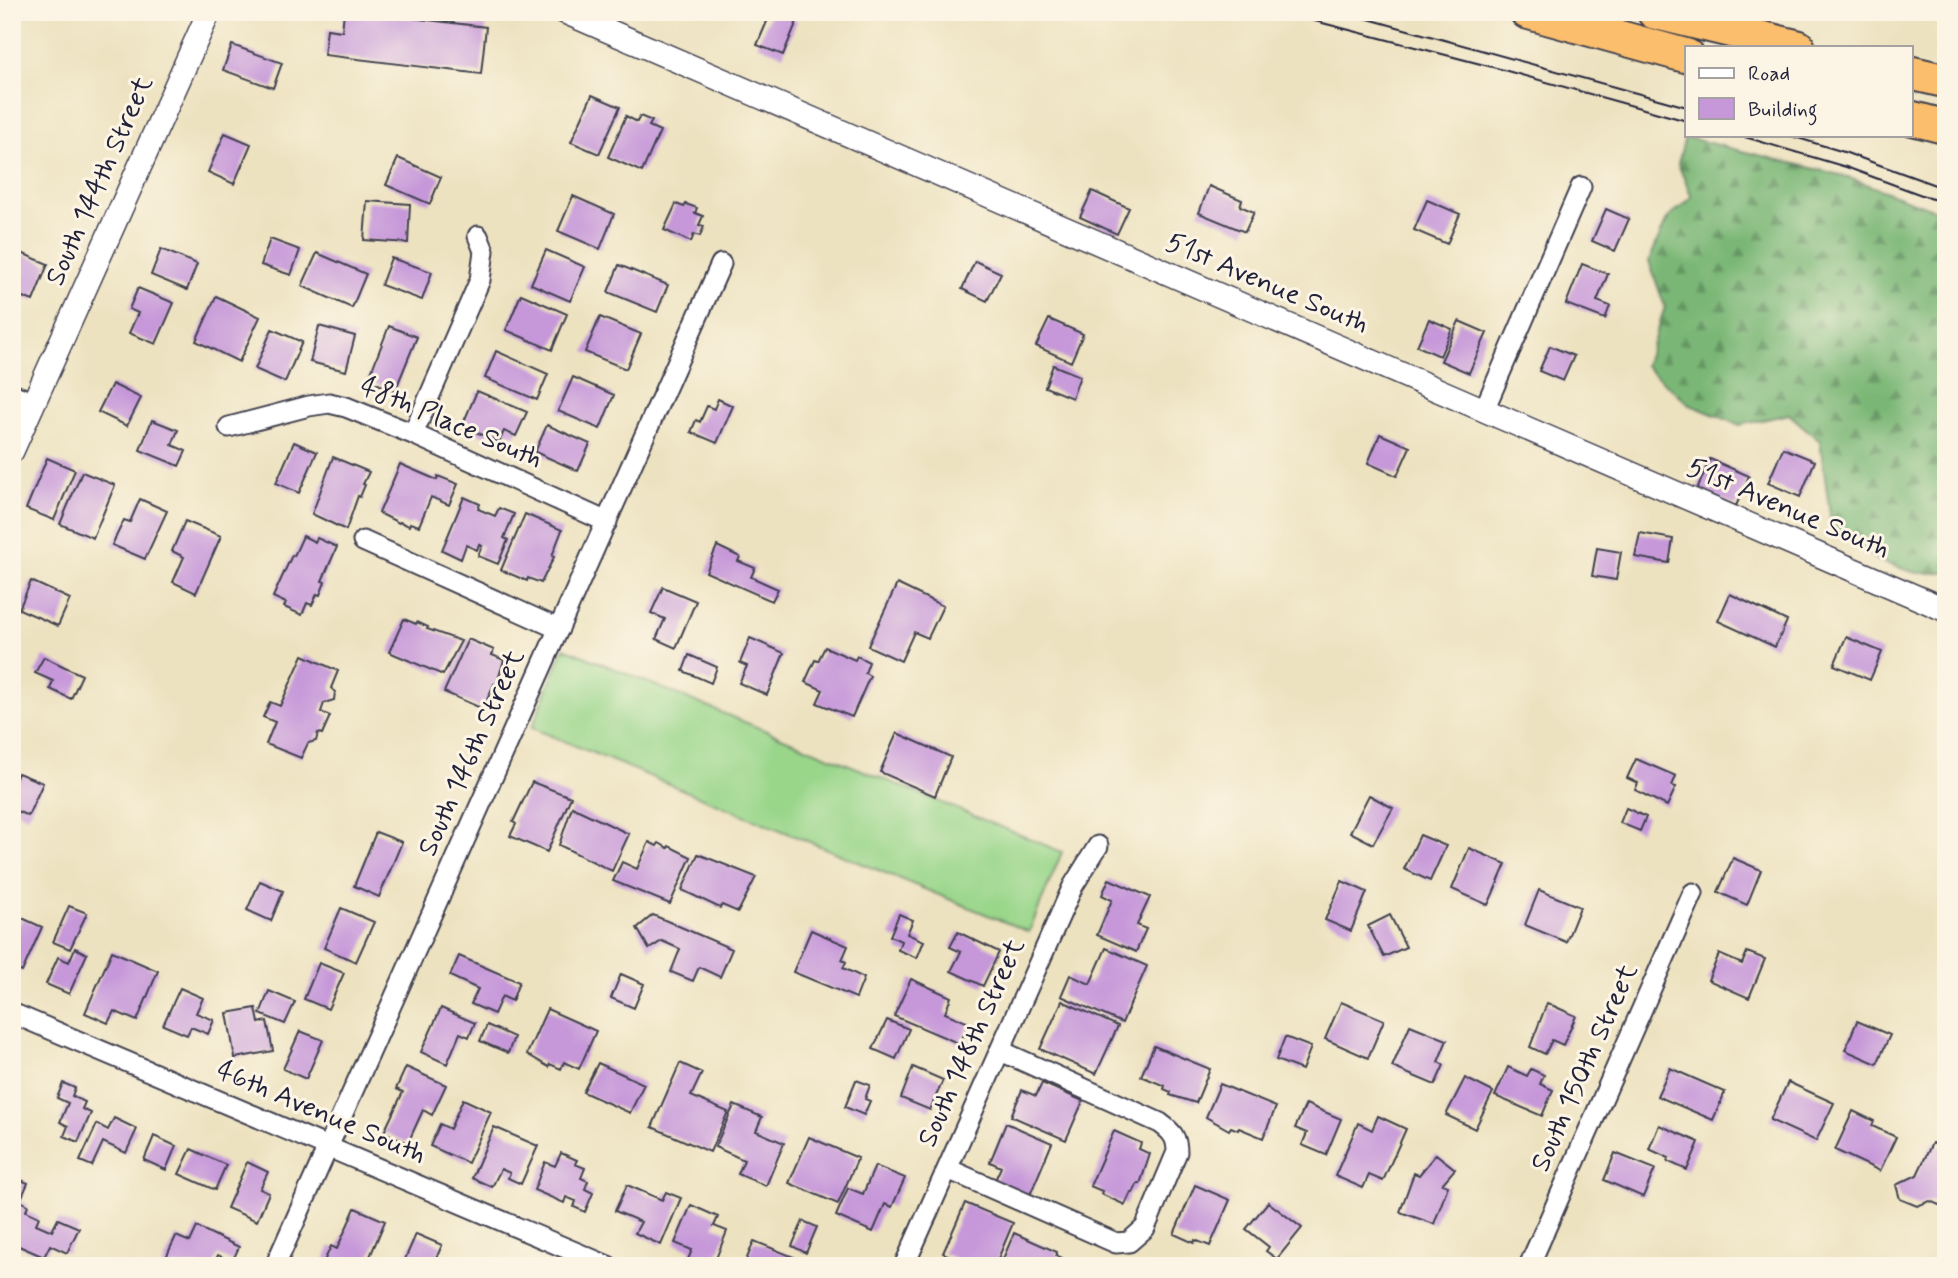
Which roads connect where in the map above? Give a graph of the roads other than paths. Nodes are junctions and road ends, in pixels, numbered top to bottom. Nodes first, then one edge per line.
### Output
1 (209, 12) edge
2 (565, 12) edge
3 (1527, 12) edge
4 (1654, 12) edge
5 (1794, 46) edge
6 (1685, 55) edge
7 (1912, 73) edge
8 (1946, 81) edge
9 (1912, 118) edge
10 (1946, 127) edge
11 (1581, 187) dead end
12 (478, 236) dead end
13 (721, 264) dead end
14 (23, 398) edge
15 (1484, 410) junction
16 (229, 426) dead end
17 (413, 434) junction
18 (12, 451) edge
19 (607, 522) junction
20 (363, 541) dead end
21 (1946, 610) edge
22 (559, 629) junction
23 (1098, 846) dead end
24 (1693, 893) dead end
25 (12, 1013) edge
26 (1001, 1051) junction
27 (327, 1146) junction
28 (948, 1169) junction
29 (275, 1266) edge
30 (608, 1266) edge
31 (904, 1266) edge
32 (1529, 1266) edge

1 - 14 street, South 144th Street
2 - 15 street, 51st Avenue South
3 - 6 highway
4 - 5 highway
7 - 8 highway
9 - 10 highway
11 - 15 street
12 - 17 street
13 - 19 street, South 146th Street
14 - 18 street, South 144th Street
15 - 21 street, 51st Avenue South
16 - 17 street, 48th Place South
17 - 19 street, 48th Place South
19 - 22 street, South 146th Street
20 - 22 street
22 - 27 street, South 146th Street
23 - 26 street, South 148th Street
24 - 32 street, South 150th Street
25 - 27 street, 46th Avenue South
26 - 28 street, South 148th Street
26 - 28 street
27 - 29 street, South 146th Street
27 - 30 street, 46th Avenue South
28 - 31 street, South 148th Street

